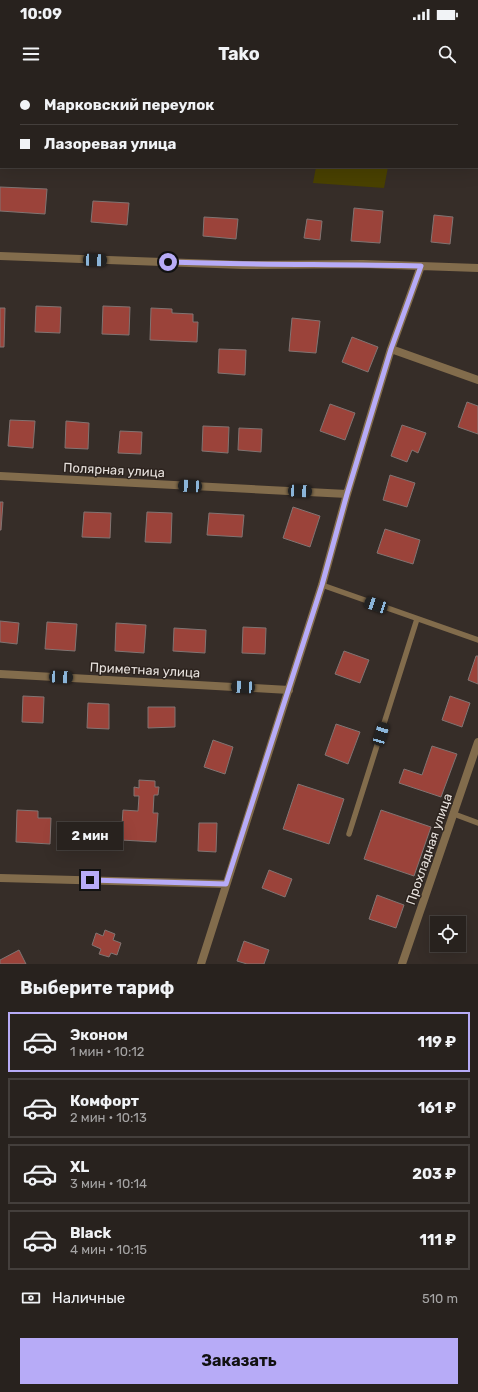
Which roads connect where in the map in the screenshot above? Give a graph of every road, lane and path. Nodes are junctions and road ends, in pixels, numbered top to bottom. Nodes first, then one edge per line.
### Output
1 (0, 256) edge
2 (421, 266) junction
3 (478, 268) edge
4 (391, 349) junction
5 (478, 380) edge
6 (0, 476) edge
7 (347, 494) junction
8 (322, 585) junction
9 (417, 619) junction
10 (478, 640) edge
11 (0, 674) edge
12 (289, 690) junction
13 (478, 742) edge
14 (454, 814) junction
15 (478, 823) edge
16 (349, 834) dead end
17 (0, 878) edge
18 (226, 884) junction
19 (201, 964) edge
20 (402, 964) edge

1 - 2 street
2 - 3 street
2 - 4 street
4 - 5 street
4 - 7 street
6 - 7 street, Полярная улица
7 - 8 street
8 - 9 lane
8 - 12 street
9 - 10 lane
9 - 16 lane
11 - 12 street, Приметная улица
12 - 18 street
13 - 14 street, Прохладная улица
14 - 15 lane
14 - 20 street, Прохладная улица
17 - 18 street
18 - 19 street

